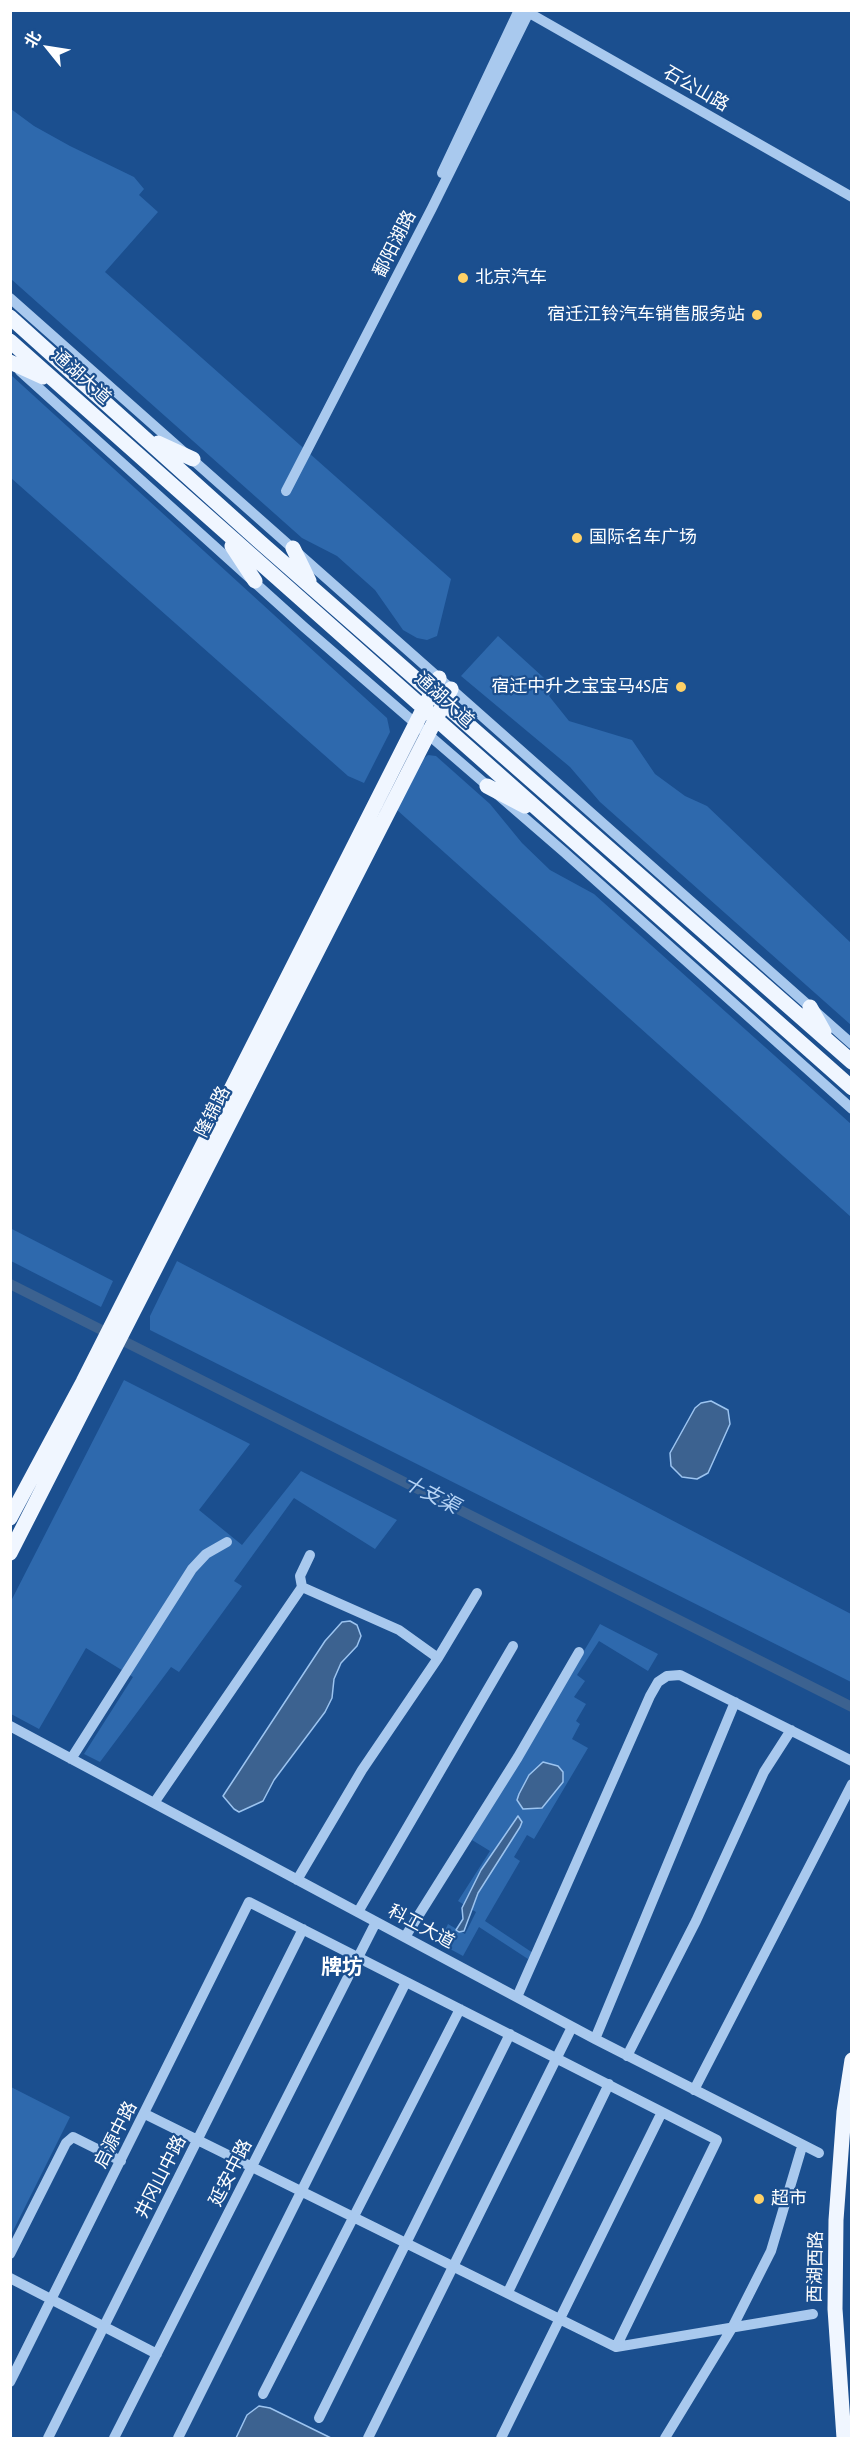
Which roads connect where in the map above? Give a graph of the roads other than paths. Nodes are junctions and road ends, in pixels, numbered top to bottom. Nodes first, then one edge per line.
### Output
1 (525, 11) edge
2 (852, 197) edge
3 (10, 298) edge
4 (10, 317) edge
5 (10, 341) edge
6 (10, 362) edge
7 (59, 384) junction
8 (144, 436) junction
9 (193, 459) junction
10 (283, 490) dead end
11 (221, 528) junction
12 (293, 548) junction
13 (255, 581) junction
14 (313, 589) junction
15 (439, 678) junction
16 (452, 689) junction
17 (431, 692) junction
18 (444, 703) junction
19 (423, 708) junction
20 (435, 719) junction
21 (416, 722) junction
22 (428, 734) junction
23 (487, 786) junction
24 (545, 816) junction
25 (810, 1007) junction
26 (829, 1042) junction
27 (852, 1044) edge
28 (852, 1062) edge
29 (828, 1067) junction
30 (852, 1088) edge
31 (852, 1102) edge
32 (852, 1109) edge
33 (134, 1295) junction
34 (88, 1384) junction
35 (10, 1518) edge
36 (227, 1542) dead end
37 (10, 1553) edge
38 (310, 1555) dead end
39 (302, 1587) junction
40 (477, 1593) dead end
41 (513, 1646) dead end
42 (579, 1652) dead end
43 (438, 1658) junction
44 (735, 1702) junction
45 (10, 1726) edge
46 (791, 1730) junction
47 (71, 1759) junction
48 (852, 1761) edge
49 (852, 1784) edge
50 (154, 1803) junction
51 (297, 1880) junction
52 (358, 1912) junction
53 (376, 1922) junction
54 (303, 1929) junction
55 (405, 1937) junction
56 (358, 1957) junction
57 (406, 1982) junction
58 (517, 1997) junction
59 (460, 2009) junction
60 (572, 2027) junction
61 (510, 2034) junction
62 (595, 2039) junction
63 (627, 2056) junction
64 (557, 2058) junction
65 (852, 2060) edge
66 (609, 2084) junction
67 (694, 2090) junction
68 (662, 2112) junction
69 (145, 2114) junction
70 (198, 2140) junction
71 (801, 2150) dead end
72 (819, 2153) dead end
73 (121, 2161) junction
74 (253, 2166) junction
75 (301, 2190) junction
76 (354, 2216) junction
77 (408, 2242) junction
78 (10, 2254) edge
79 (455, 2265) junction
80 (10, 2278) edge
81 (508, 2292) junction
82 (52, 2300) junction
83 (813, 2314) dead end
84 (560, 2319) junction
85 (104, 2326) junction
86 (732, 2328) junction
87 (616, 2347) junction
88 (157, 2354) junction
89 (10, 2382) edge
90 (263, 2394) dead end
91 (319, 2418) dead end
92 (48, 2439) edge
93 (114, 2439) edge
94 (178, 2439) edge
95 (368, 2439) edge
96 (501, 2439) edge
97 (664, 2439) edge
98 (844, 2439) edge

1 - 2 street, 石公山路
1 - 10 street, 鄱阳湖路
3 - 9 street
4 - 8 main road, 通湖大道
5 - 7 main road, 通湖大道
6 - 7 main road
6 - 13 street
7 - 11 main road, 通湖大道
8 - 9 main road
8 - 14 main road, 通湖大道
9 - 12 street
11 - 13 main road
11 - 19 main road, 通湖大道
12 - 14 main road
12 - 15 street
13 - 21 street
14 - 17 main road, 通湖大道
15 - 16 street
15 - 17 main road, 隆锦路
16 - 18 main road, 隆锦路
16 - 25 street
17 - 18 main road, 通湖大道
17 - 19 main road, 隆锦路
18 - 20 main road, 隆锦路
18 - 26 main road, 通湖大道
19 - 20 main road, 通湖大道
19 - 21 main road, 隆锦路
20 - 22 main road, 隆锦路
20 - 24 main road, 通湖大道
21 - 22 street
21 - 33 main road, 隆锦路
22 - 23 street
22 - 33 main road, 隆锦路
23 - 24 main road
23 - 32 street
24 - 29 main road, 通湖大道
25 - 26 main road
25 - 27 street
26 - 28 main road, 通湖大道
29 - 30 main road, 通湖大道
29 - 31 main road
33 - 34 main road, 隆锦路
34 - 35 main road, 隆锦路
34 - 37 main road, 隆锦路
36 - 47 street
38 - 39 street
39 - 43 street
39 - 50 street
40 - 43 street
41 - 52 street
42 - 55 street
43 - 51 street
44 - 46 street
44 - 58 street
44 - 62 street
45 - 47 street, 科工大道
46 - 48 street
46 - 63 street
47 - 50 street, 科工大道
49 - 67 street
50 - 51 street, 科工大道
51 - 52 street, 科工大道
52 - 53 street, 科工大道
53 - 55 street, 科工大道
53 - 56 street, 延安中路
54 - 56 street
54 - 69 street, 启源中路
54 - 70 street, 井冈山中路
55 - 58 street, 科工大道
56 - 57 street
56 - 74 street, 延安中路
57 - 59 street
57 - 75 street
58 - 60 street, 科工大道
59 - 61 street
59 - 76 street
60 - 62 street, 科工大道
60 - 64 street
61 - 64 street
61 - 77 street
62 - 63 street, 科工大道
63 - 67 street, 科工大道
64 - 66 street
64 - 79 street
65 - 98 main road, 西湖西路
66 - 68 street
66 - 81 street
67 - 72 street, 科工大道
68 - 84 street
68 - 87 street
69 - 70 street
69 - 73 street, 启源中路
70 - 74 street
70 - 85 street, 井冈山中路
71 - 86 street
73 - 78 street
73 - 82 street, 启源中路
74 - 75 street
74 - 88 street, 延安中路
75 - 76 street
75 - 94 street
76 - 77 street
76 - 90 street
77 - 79 street
77 - 91 street
79 - 81 street
79 - 95 street
80 - 82 street
81 - 84 street
82 - 85 street
82 - 89 street, 启源中路
83 - 86 street
84 - 87 street
84 - 96 street
85 - 88 street
85 - 92 street, 井冈山中路
86 - 87 street
86 - 97 street
88 - 93 street, 延安中路

